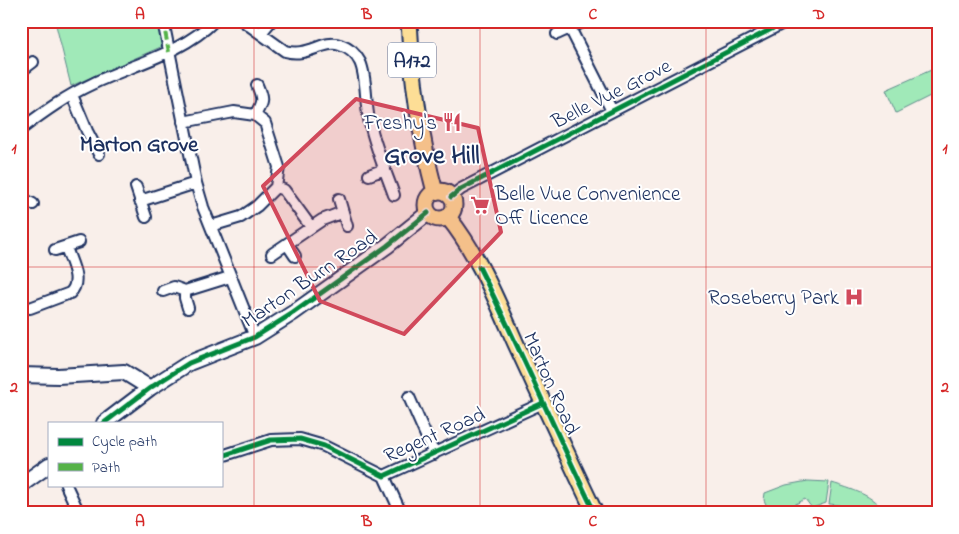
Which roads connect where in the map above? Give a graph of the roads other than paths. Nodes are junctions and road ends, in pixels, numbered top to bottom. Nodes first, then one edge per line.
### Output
1 (163, 21) edge
2 (214, 21) edge
3 (243, 21) edge
4 (271, 21) edge
5 (409, 21) edge
6 (788, 21) edge
7 (581, 22) dead end
8 (570, 28) junction
9 (262, 34) junction
10 (557, 34) dead end
11 (169, 52) junction
12 (32, 62) dead end
13 (21, 71) edge
14 (257, 85) dead end
15 (72, 94) junction
16 (612, 111) junction
17 (255, 115) junction
18 (183, 122) junction
19 (23, 125) edge
20 (99, 154) dead end
21 (385, 170) junction
22 (369, 175) dead end
23 (196, 183) junction
24 (136, 187) dead end
25 (276, 187) junction
26 (435, 192) junction
27 (394, 195) dead end
28 (451, 197) junction
29 (21, 198) edge
30 (339, 199) dead end
31 (140, 201) junction
32 (33, 204) dead end
33 (343, 212) junction
34 (428, 214) junction
35 (146, 217) dead end
36 (448, 217) junction
37 (211, 226) junction
38 (347, 226) dead end
39 (311, 227) junction
40 (79, 242) dead end
41 (287, 244) junction
42 (66, 247) junction
43 (55, 250) dead end
44 (272, 254) dead end
45 (295, 256) dead end
46 (230, 277) junction
47 (163, 291) dead end
48 (186, 291) junction
49 (21, 308) edge
50 (188, 308) dead end
51 (255, 337) junction
52 (21, 375) edge
53 (150, 388) junction
54 (409, 397) dead end
55 (544, 403) junction
56 (105, 422) edge
57 (434, 454) junction
58 (224, 455) dead end
59 (48, 466) edge
60 (384, 476) junction
61 (21, 486) edge
62 (66, 486) edge
63 (79, 513) edge
64 (401, 513) edge
65 (595, 513) edge

1 - 11 street
2 - 11 street
3 - 9 street
4 - 9 street
5 - 26 main road, A172
6 - 16 street, Belle Vue Grove
7 - 8 street
8 - 10 street
8 - 16 street
9 - 21 street
11 - 15 street
11 - 18 street
12 - 13 street
14 - 17 street
15 - 19 street
15 - 20 street
16 - 28 street, Belle Vue Grove
17 - 18 street
17 - 25 street
18 - 23 street
21 - 22 street
21 - 27 street
23 - 31 street
23 - 37 street
24 - 31 street
25 - 37 street
25 - 39 street
26 - 28 main road
26 - 34 main road
28 - 36 main road
29 - 32 street
30 - 33 street
31 - 35 street
33 - 38 street
33 - 39 street
34 - 36 main road
34 - 51 street, Marton Burn Road
36 - 55 main road, Marton Road
37 - 46 street
39 - 41 street
40 - 42 street
41 - 44 street
41 - 45 street
42 - 43 street
42 - 49 street
46 - 48 street
46 - 51 street
47 - 48 street
48 - 50 street
51 - 53 street, Marton Burn Road
52 - 53 street
53 - 56 street, Marton Burn Road
54 - 57 street
55 - 57 street, Regent Road
55 - 65 main road, Marton Road
57 - 60 street, Regent Road
58 - 60 street, Regent Road
59 - 61 street
60 - 64 street
62 - 63 street

